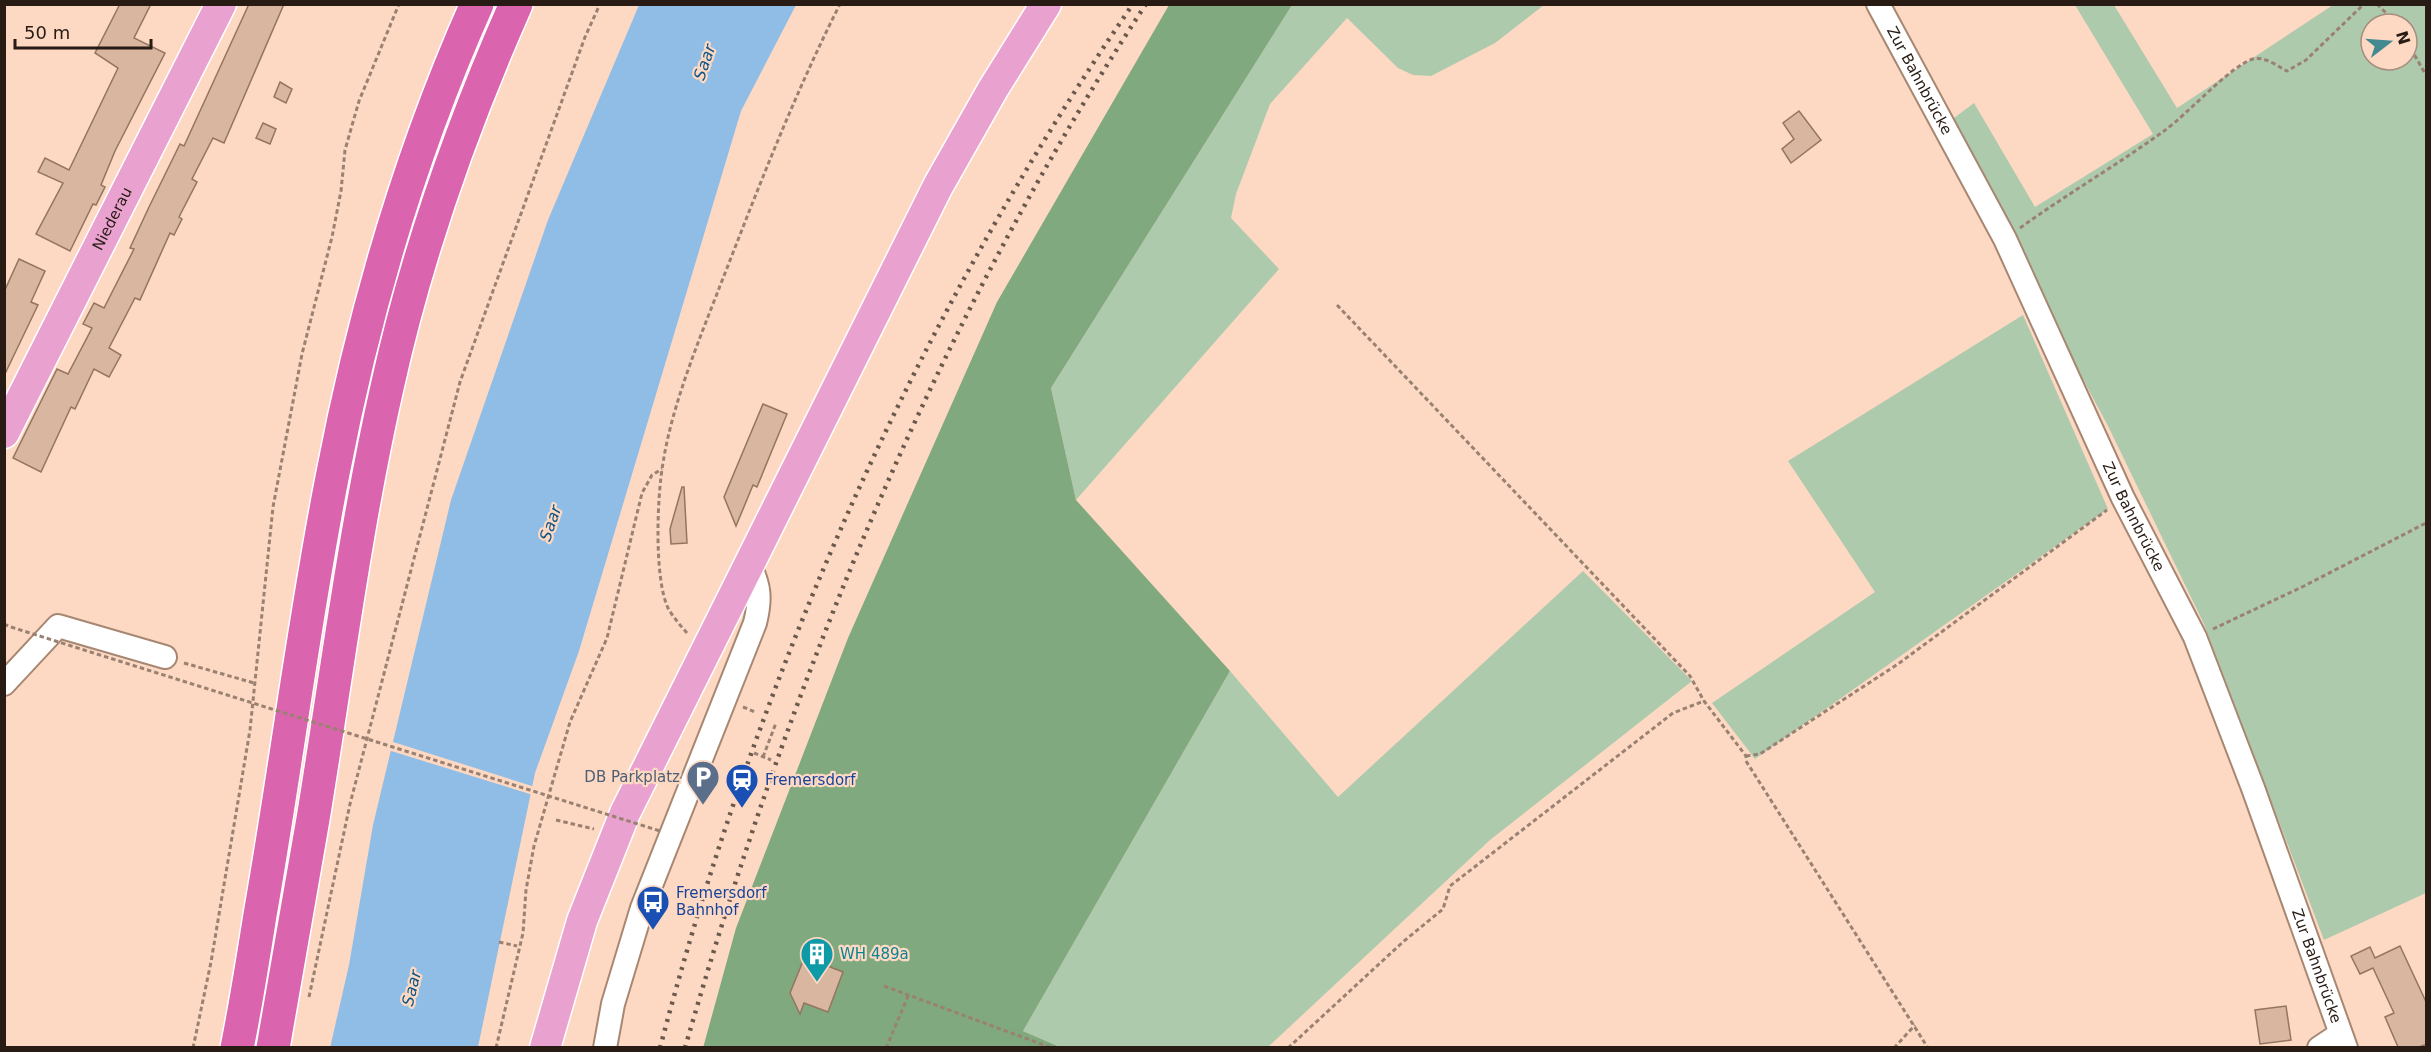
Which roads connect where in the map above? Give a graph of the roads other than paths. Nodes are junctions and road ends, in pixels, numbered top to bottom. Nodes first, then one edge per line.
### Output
1 (221, 4) edge
2 (477, 4) edge
3 (516, 4) edge
4 (1046, 4) edge
5 (1878, 4) edge
6 (4, 433) edge
7 (749, 564) junction
8 (165, 657) road end
9 (4, 684) edge
10 (2343, 1041) edge
11 (237, 1047) edge
12 (273, 1047) edge
13 (545, 1047) edge
14 (605, 1047) edge
15 (2319, 1047) edge

1 - 6 main road, Niederau
2 - 11 highway
3 - 12 highway
4 - 7 main road
5 - 10 street, Zur Bahnbrücke
7 - 13 main road
7 - 14 street
8 - 9 street
10 - 15 street

